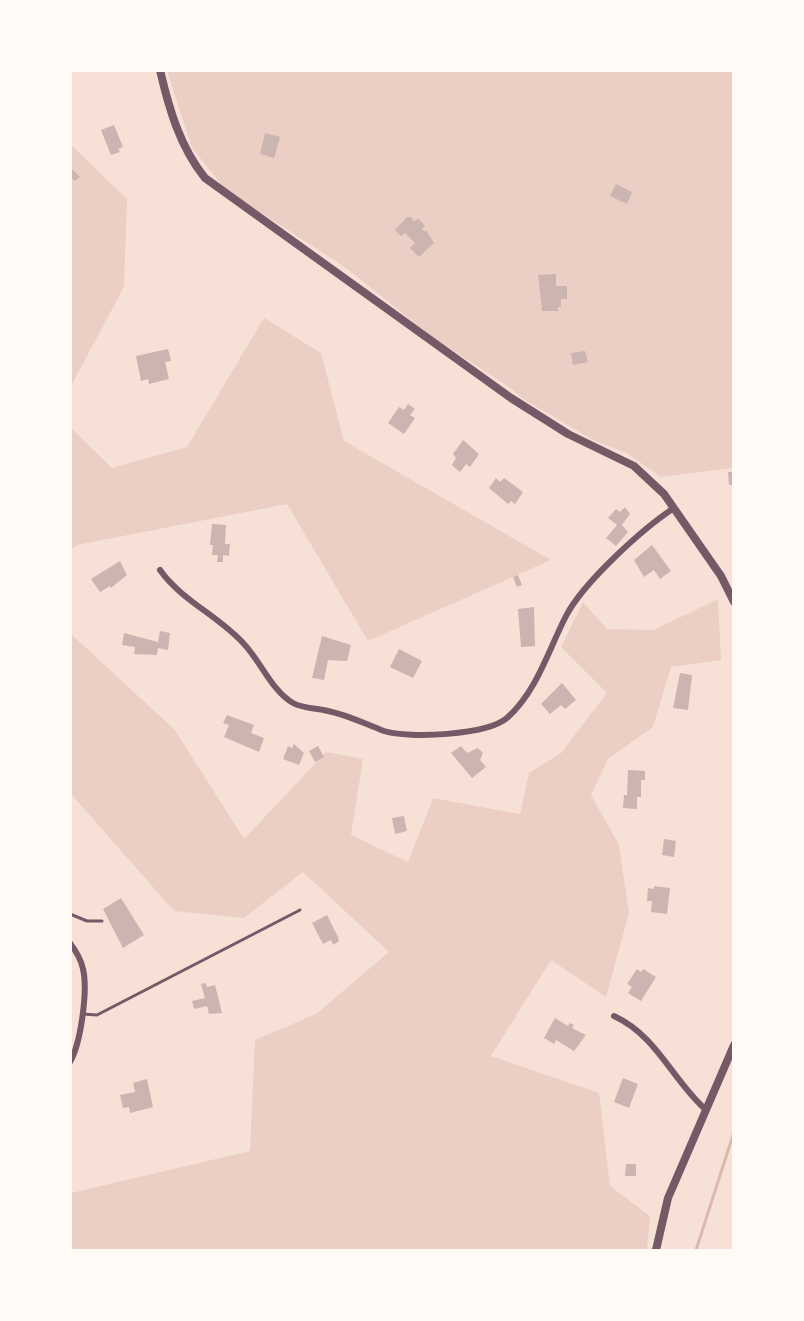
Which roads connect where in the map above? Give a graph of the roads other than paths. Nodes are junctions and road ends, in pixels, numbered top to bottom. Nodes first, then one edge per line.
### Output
1 (160, 70) edge
2 (674, 508) junction
3 (160, 570) dead end
4 (734, 602) edge
5 (300, 910) dead end
6 (70, 914) edge
7 (102, 921) dead end
8 (70, 943) edge
9 (81, 1014) junction
10 (614, 1016) dead end
11 (734, 1045) edge
12 (70, 1062) edge
13 (705, 1109) junction
14 (656, 1251) edge

1 - 2 street
2 - 3 street
2 - 4 street
5 - 9 lane
6 - 7 lane
8 - 9 street
9 - 12 street
10 - 13 street
11 - 13 street
13 - 14 street

